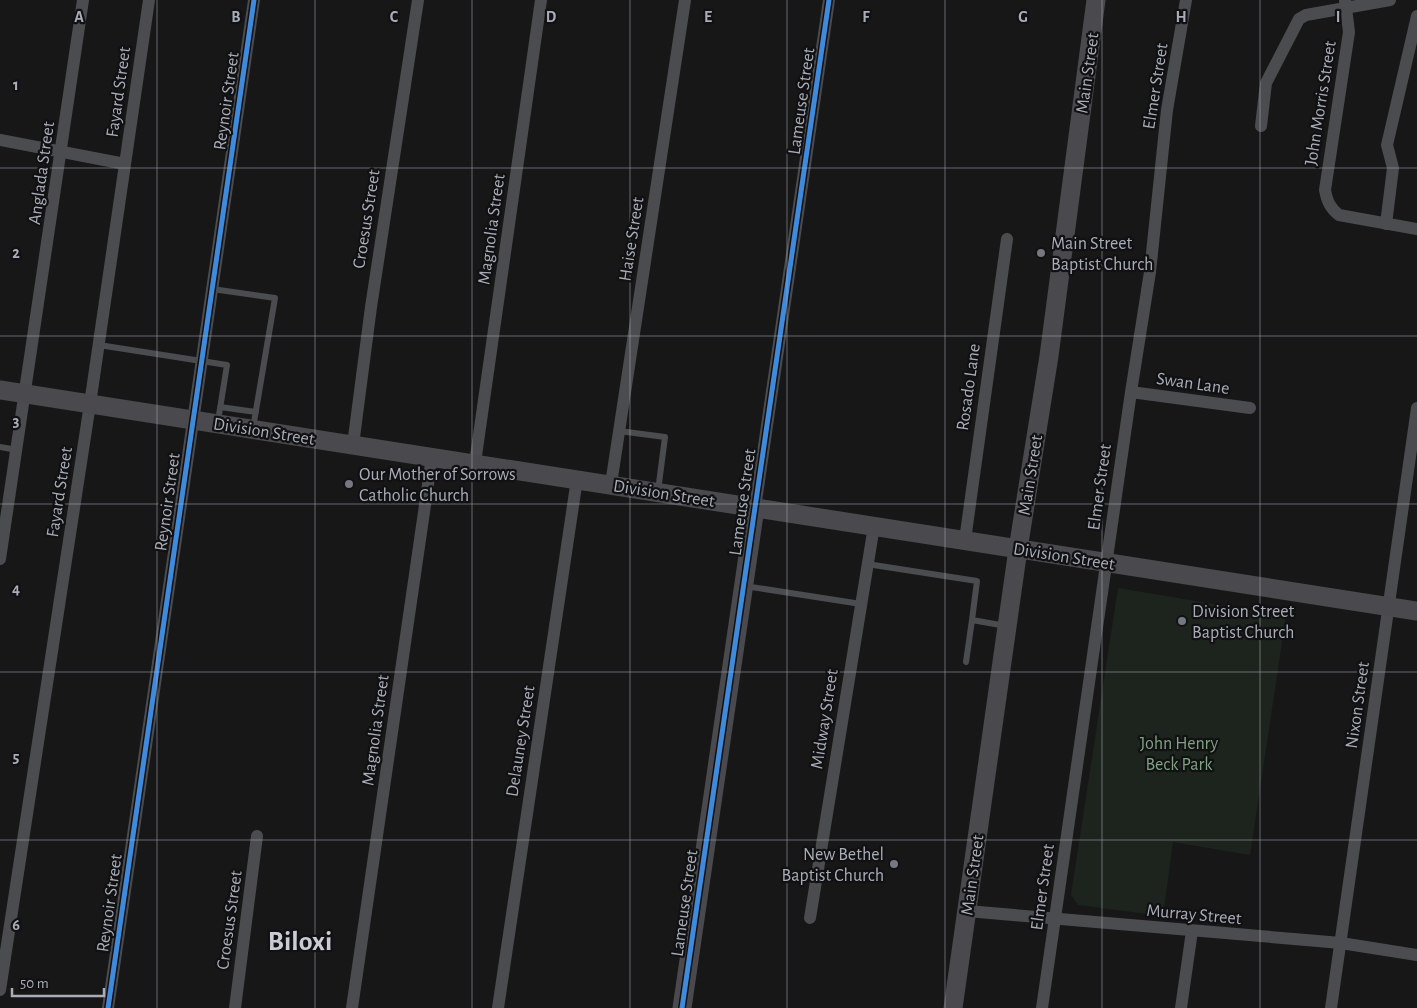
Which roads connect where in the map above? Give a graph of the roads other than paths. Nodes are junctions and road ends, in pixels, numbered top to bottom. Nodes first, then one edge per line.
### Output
1 (83, 0) edge
2 (149, 0) edge
3 (254, 0) edge
4 (418, 0) edge
5 (542, 0) edge
6 (685, 0) edge
7 (828, 0) edge
8 (1096, 0) edge
9 (1186, 0) edge
10 (1390, 0) edge
11 (1346, 5) edge
12 (1417, 16) edge
13 (1261, 126) dead end
14 (0, 140) edge
15 (62, 151) junction
16 (125, 164) junction
17 (1386, 224) junction
18 (1417, 228) edge
19 (1007, 239) dead end
20 (212, 289) junction
21 (99, 345) junction
22 (202, 360) junction
23 (0, 390) edge
24 (1131, 392) junction
25 (26, 394) junction
26 (90, 404) junction
27 (1250, 408) dead end
28 (1417, 408) edge
29 (219, 415) junction
30 (193, 420) junction
31 (254, 421) junction
32 (619, 431) junction
33 (353, 445) junction
34 (0, 447) edge
35 (17, 450) junction
36 (432, 457) junction
37 (474, 463) junction
38 (577, 479) junction
39 (611, 484) junction
40 (658, 492) junction
41 (755, 508) junction
42 (874, 526) junction
43 (965, 540) junction
44 (1018, 549) junction
45 (0, 559) edge
46 (1106, 562) junction
47 (867, 564) junction
48 (744, 586) junction
49 (860, 604) junction
50 (1389, 607) junction
51 (1417, 612) edge
52 (972, 620) junction
53 (1007, 626) junction
54 (966, 662) dead end
55 (257, 836) dead end
56 (967, 911) junction
57 (810, 918) dead end
58 (1055, 920) junction
59 (1192, 931) junction
60 (1341, 943) junction
61 (1417, 955) edge
62 (0, 990) edge
63 (108, 1008) edge
64 (235, 1008) edge
65 (352, 1008) edge
66 (498, 1008) edge
67 (682, 1008) edge
68 (953, 1008) edge
69 (1042, 1008) edge
70 (1181, 1008) edge
71 (1331, 1008) edge

1 - 15 street, Anglada Street
2 - 16 street, Fayard Street
3 - 20 street, Reynoir Street
4 - 33 street, Croesus Street
5 - 37 street, Magnolia Street
6 - 32 street, Haise Street
7 - 41 street, Lameuse Street
8 - 44 street, Main Street
9 - 24 street, Elmer Street
10 - 11 street
11 - 13 street
11 - 17 street, John Morris Street
12 - 17 street
14 - 15 street
15 - 16 street
15 - 25 street, Anglada Street
16 - 21 street, Fayard Street
17 - 18 street
19 - 43 street, Rosado Lane
20 - 22 street, Reynoir Street
20 - 31 lane
21 - 22 lane
21 - 26 street, Fayard Street
22 - 29 lane
22 - 30 street, Reynoir Street
23 - 25 street, Division Street
24 - 27 street, Swan Lane
24 - 46 street, Elmer Street
25 - 26 street, Division Street
25 - 35 street, Anglada Street
26 - 30 street, Division Street
26 - 62 street, Fayard Street
28 - 50 street, Nixon Street
29 - 30 street, Division Street
29 - 31 street, Division Street
30 - 63 street, Reynoir Street
31 - 33 street, Division Street
32 - 39 street, Haise Street
32 - 40 lane
33 - 36 street, Division Street
34 - 35 lane
35 - 45 street, Anglada Street
36 - 37 street, Division Street
36 - 65 street, Magnolia Street
37 - 38 street, Division Street
38 - 39 street, Division Street
38 - 66 street, Delauney Street
39 - 40 street, Division Street
40 - 41 street, Division Street
41 - 42 street, Division Street
41 - 48 street, Lameuse Street
42 - 43 street, Division Street
42 - 47 street, Midway Street
43 - 44 street, Division Street
44 - 46 street, Division Street
44 - 53 street, Main Street
46 - 50 street, Division Street
46 - 58 street, Elmer Street
47 - 49 street, Midway Street
47 - 52 lane
48 - 49 lane
48 - 67 street, Lameuse Street
49 - 57 street, Midway Street
50 - 51 street, Division Street
50 - 60 street, Nixon Street
52 - 53 lane
52 - 54 lane
53 - 56 street, Main Street
55 - 64 street, Croesus Street
56 - 58 street, Murray Street
56 - 68 street, Main Street
58 - 59 street, Murray Street
58 - 69 street, Elmer Street
59 - 60 street, Murray Street
59 - 70 street
60 - 61 street, Murray Street
60 - 71 street, Nixon Street

